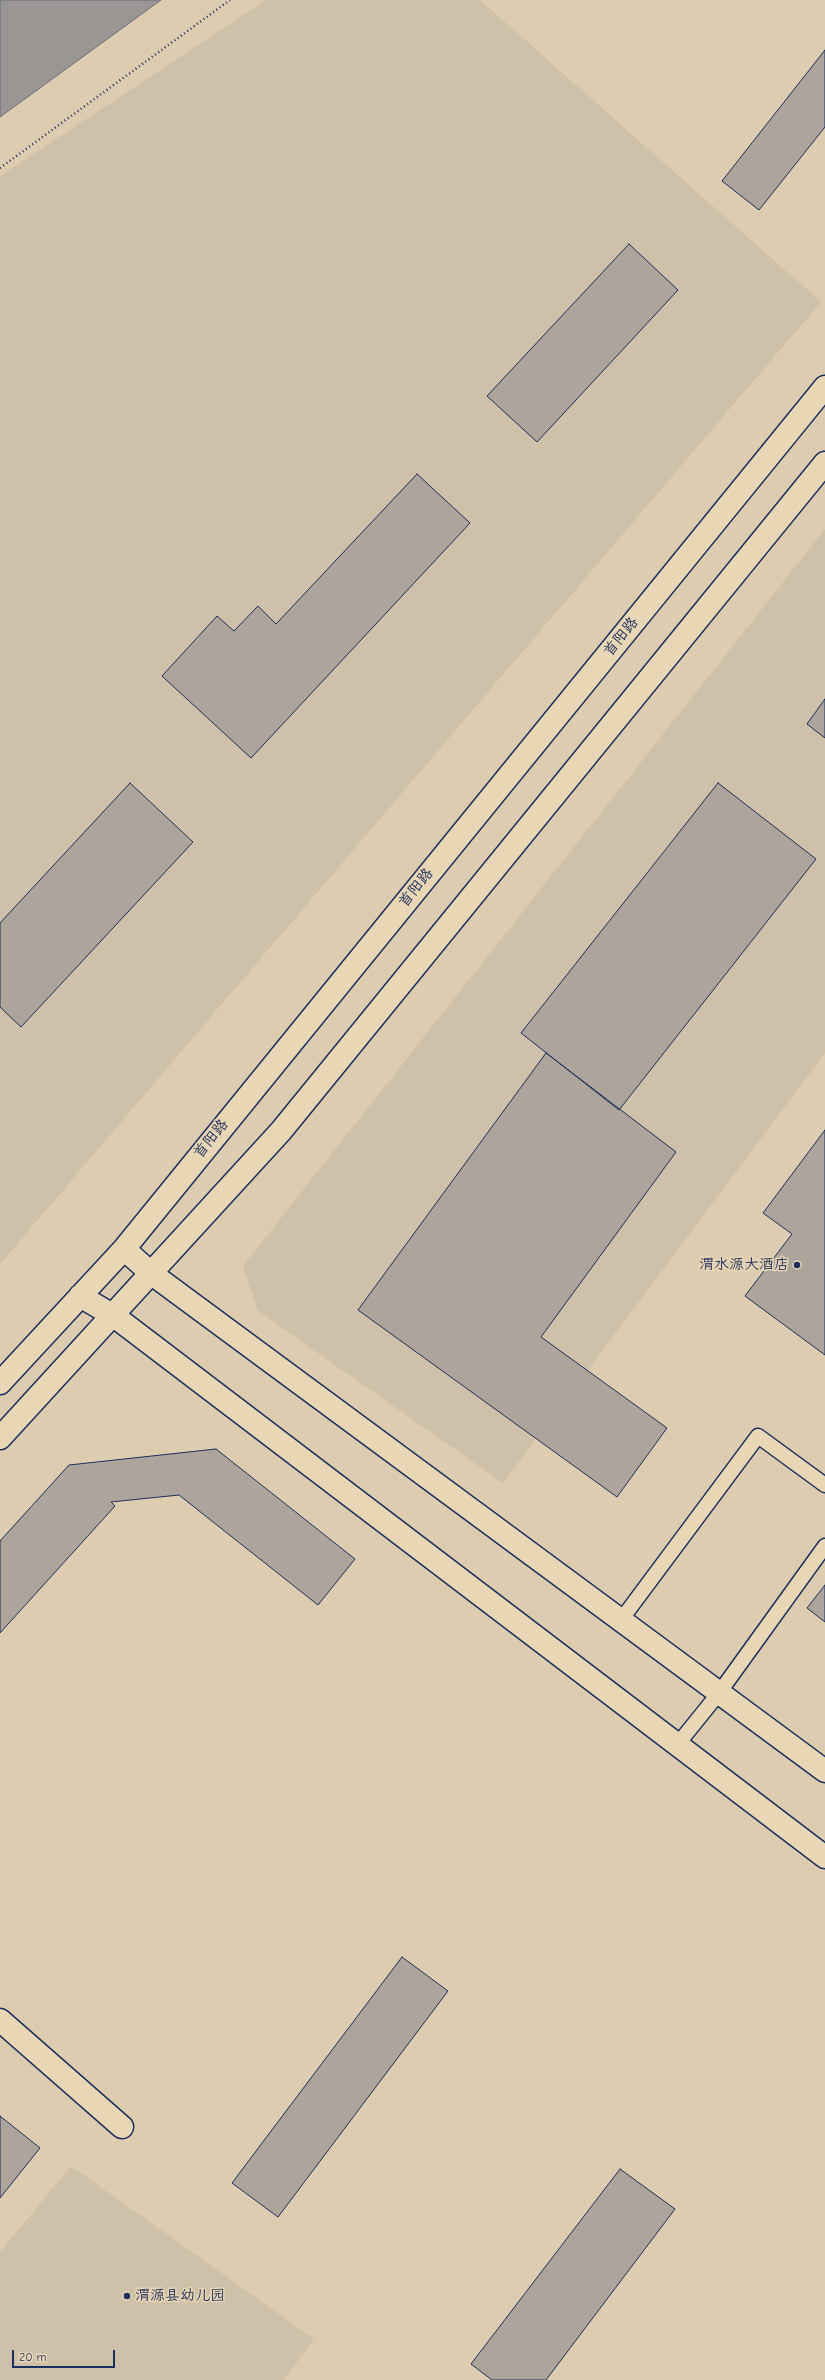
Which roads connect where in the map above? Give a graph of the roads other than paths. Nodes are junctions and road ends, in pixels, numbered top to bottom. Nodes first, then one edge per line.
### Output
1 (825, 387) edge
2 (825, 463) edge
3 (124, 1249) junction
4 (152, 1274) junction
5 (80, 1296) junction
6 (114, 1316) junction
7 (0, 1383) edge
8 (0, 1438) edge
9 (825, 1485) edge
10 (825, 1546) edge
11 (621, 1620) junction
12 (719, 1693) junction
13 (678, 1745) junction
14 (825, 1771) edge
15 (825, 1858) edge
16 (0, 2020) edge
17 (122, 2127) dead end

1 - 3 main road, 首阳路
2 - 4 main road
3 - 4 main road
3 - 5 main road, 首阳路
4 - 6 main road
4 - 11 main road
5 - 6 main road
5 - 7 main road, 首阳路
6 - 8 main road
6 - 13 main road
9 - 11 lane
10 - 12 lane
11 - 12 main road
12 - 13 lane
12 - 14 main road
13 - 15 main road
16 - 17 main road

